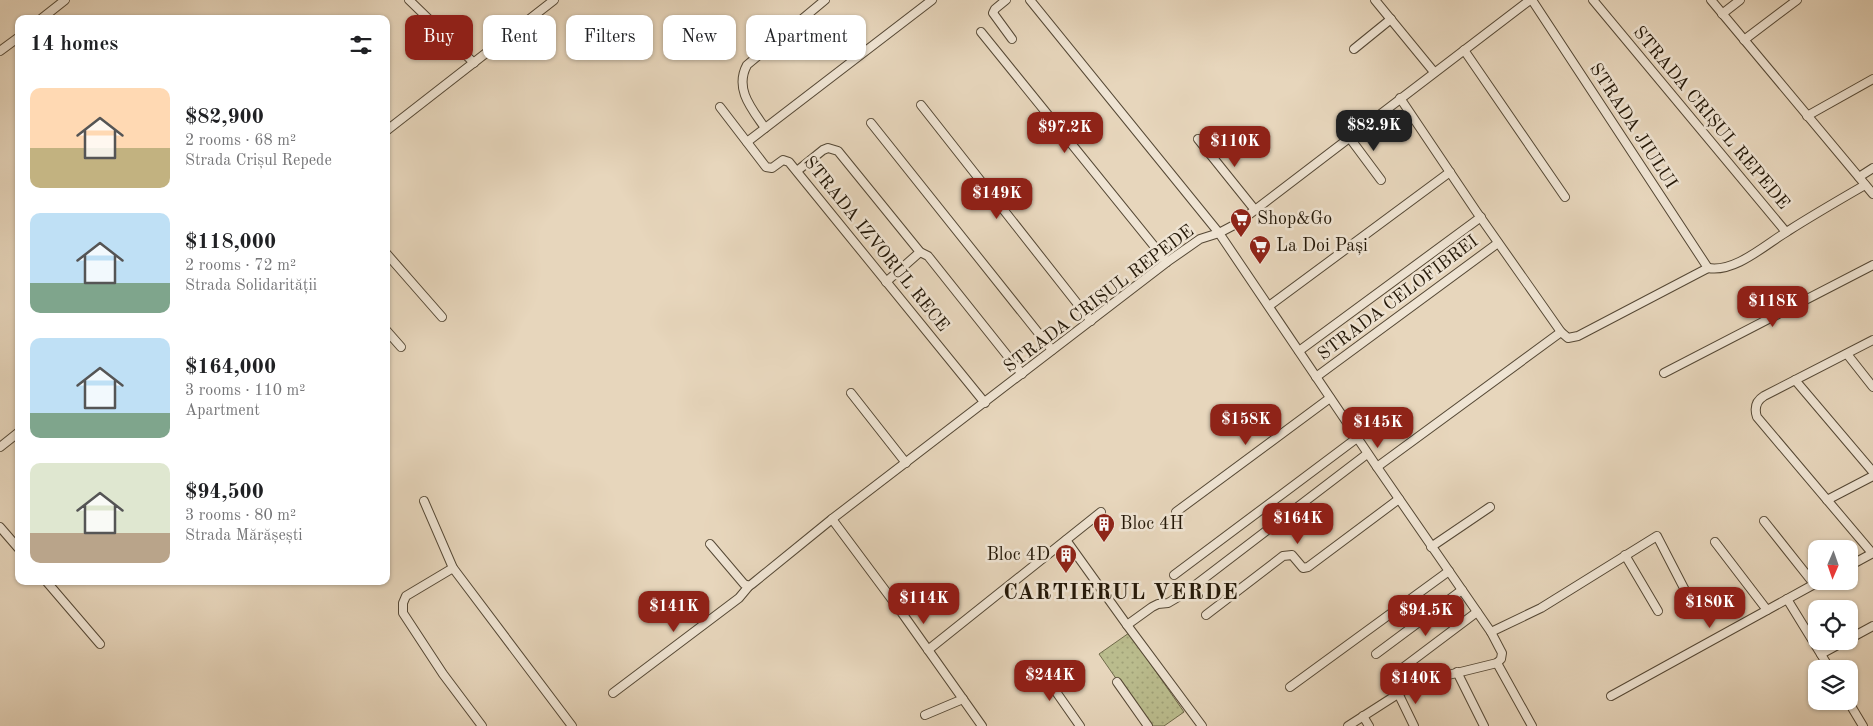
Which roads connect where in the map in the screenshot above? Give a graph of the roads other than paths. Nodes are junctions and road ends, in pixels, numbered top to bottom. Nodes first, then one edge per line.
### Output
1 (65, 0) edge
2 (409, 0) edge
3 (554, 0) edge
4 (826, 0) edge
5 (932, 0) edge
6 (1006, 0) edge
7 (1030, 0) edge
8 (1375, 0) edge
9 (1531, 0) edge
10 (1594, 0) edge
11 (1711, 0) edge
12 (1740, 0) edge
13 (1797, 0) edge
14 (1722, 14) junction
15 (46, 15) edge
16 (1391, 19) junction
17 (980, 32) dead end
18 (1012, 39) dead end
19 (15, 40) edge
20 (1744, 40) junction
21 (1354, 49) dead end
22 (1464, 50) junction
23 (0, 52) edge
24 (474, 63) junction
25 (1434, 72) junction
26 (1873, 79) edge
27 (1400, 98) junction
28 (920, 105) dead end
29 (720, 106) dead end
30 (1807, 116) junction
31 (871, 123) dead end
32 (390, 128) edge
33 (765, 128) junction
34 (1349, 137) junction
35 (1198, 139) dead end
36 (747, 142) junction
37 (1873, 168) edge
38 (797, 171) junction
39 (1450, 172) junction
40 (1859, 178) junction
41 (1381, 180) dead end
42 (1865, 185) junction
43 (1873, 194) edge
44 (1565, 197) dead end
45 (1255, 210) junction
46 (1481, 217) junction
47 (1219, 232) junction
48 (1786, 232) junction
49 (1498, 243) junction
50 (920, 252) junction
51 (390, 258) edge
52 (1167, 262) junction
53 (1873, 265) edge
54 (1708, 268) junction
55 (886, 282) junction
56 (1269, 306) junction
57 (442, 317) dead end
58 (1091, 321) junction
59 (1562, 332) junction
60 (390, 334) edge
61 (1873, 340) edge
62 (402, 347) dead end
63 (1052, 350) junction
64 (1299, 351) junction
65 (1846, 354) junction
66 (1664, 373) dead end
67 (1022, 374) junction
68 (1316, 377) junction
69 (1795, 380) junction
70 (1873, 387) edge
71 (851, 393) dead end
72 (1330, 398) junction
73 (985, 402) junction
74 (15, 435) edge
75 (1357, 438) junction
76 (0, 447) edge
77 (1367, 454) junction
78 (906, 463) junction
79 (1377, 468) junction
80 (1873, 472) edge
81 (1873, 476) edge
82 (1399, 499) junction
83 (1827, 500) junction
84 (424, 501) dead end
85 (1490, 507) dead end
86 (1101, 512) dead end
87 (1176, 512) dead end
88 (832, 519) junction
89 (1764, 521) dead end
90 (0, 527) edge
91 (1066, 540) junction
92 (15, 542) edge
93 (1715, 542) dead end
94 (710, 544) dead end
95 (1431, 547) junction
96 (1873, 553) edge
97 (1625, 555) junction
98 (1858, 561) edge
99 (453, 568) junction
100 (1448, 571) junction
101 (1808, 572) edge
102 (1174, 575) dead end
103 (49, 585) edge
104 (749, 586) junction
105 (1808, 588) edge
106 (1462, 590) junction
107 (1688, 594) dead end
108 (1787, 599) junction
109 (1767, 610) junction
110 (1658, 611) dead end
111 (1478, 612) junction
112 (1206, 615) dead end
113 (1126, 625) junction
114 (1873, 626) edge
115 (1491, 632) junction
116 (1858, 634) edge
117 (100, 644) dead end
118 (928, 650) junction
119 (1828, 650) edge
120 (1376, 654) dead end
121 (1821, 654) junction
122 (1825, 660) edge
123 (1497, 663) junction
124 (1038, 666) dead end
125 (1457, 672) junction
126 (1388, 679) dead end
127 (1117, 682) dead end
128 (1290, 687) dead end
129 (613, 693) dead end
130 (1398, 693) junction
131 (1611, 696) dead end
132 (963, 699) junction
133 (1853, 710) edge
134 (925, 715) dead end
135 (1363, 716) junction
136 (482, 726) edge
137 (572, 726) edge
138 (982, 726) edge
139 (1080, 726) edge
140 (1148, 726) edge
141 (1202, 726) edge
142 (1348, 726) edge
143 (1369, 726) edge
144 (1414, 726) edge
145 (1484, 726) edge
146 (1532, 726) edge
147 (1863, 726) edge

1 - 15 street
2 - 24 street
3 - 24 street
4 - 33 street
5 - 33 street
6 - 18 street
7 - 47 street, STRADA CELOFIBREI
8 - 16 street
9 - 22 street, STRADA CRIȘUL REPEDE
9 - 54 street, STRADA JIULUI
10 - 48 street, STRADA CRIȘUL REPEDE
11 - 14 street
12 - 14 street
13 - 20 street
14 - 20 street
16 - 21 street
16 - 25 street
17 - 52 street
19 - 23 street
20 - 30 street
22 - 25 street, STRADA CRIȘUL REPEDE
22 - 44 street
24 - 32 street
25 - 27 street, STRADA CRIȘUL REPEDE
26 - 30 street
27 - 34 street, STRADA CRIȘUL REPEDE
27 - 39 street
28 - 58 street
29 - 36 street, STRADA IZVORUL RECE
30 - 40 street
31 - 63 street
33 - 36 street
34 - 41 street
34 - 45 street, STRADA CRIȘUL REPEDE
35 - 45 street
36 - 38 street, STRADA IZVORUL RECE
37 - 40 street
38 - 50 street
38 - 55 street, STRADA IZVORUL RECE
39 - 46 street
39 - 56 street
40 - 42 street
42 - 43 street
42 - 48 street
45 - 47 street, STRADA CRIȘUL REPEDE
46 - 49 street
46 - 64 street, STRADA CELOFIBREI
47 - 52 street, STRADA CRIȘUL REPEDE
47 - 56 street, STRADA CELOFIBREI
48 - 54 street
49 - 59 street
49 - 68 street, STRADA CELOFIBREI
50 - 55 street
50 - 67 street
51 - 57 street
52 - 58 street, STRADA CRIȘUL REPEDE
53 - 66 street
54 - 59 street
55 - 73 street, STRADA IZVORUL RECE
56 - 64 street, STRADA CELOFIBREI
58 - 63 street, STRADA CRIȘUL REPEDE
59 - 79 street
60 - 62 street
61 - 65 street
63 - 67 street, STRADA CRIȘUL REPEDE
64 - 68 street, STRADA CELOFIBREI
65 - 69 street
65 - 70 street
67 - 73 street, STRADA CRIȘUL REPEDE
68 - 72 street, STRADA CELOFIBREI
69 - 80 street
69 - 83 street
71 - 78 street
72 - 75 street, STRADA CELOFIBREI
72 - 87 street
73 - 78 street, STRADA CRIȘUL REPEDE
74 - 76 street
75 - 77 street, STRADA CELOFIBREI
75 - 102 street
77 - 79 street, STRADA CELOFIBREI
77 - 113 street
78 - 88 street, STRADA CRIȘUL REPEDE
79 - 82 street, STRADA CELOFIBREI
81 - 83 street
82 - 95 street, STRADA CELOFIBREI
82 - 112 street
83 - 96 street
84 - 99 street
85 - 95 street
86 - 91 street
88 - 104 street, STRADA CRIȘUL REPEDE
88 - 118 street
89 - 101 street
90 - 92 street
91 - 113 street
91 - 118 street
93 - 109 street
94 - 104 street
95 - 100 street, STRADA CELOFIBREI
96 - 98 street
97 - 107 street
97 - 110 street
97 - 115 street
99 - 136 street
99 - 137 street
100 - 106 street, STRADA CELOFIBREI
100 - 128 street
103 - 117 street
104 - 129 street, STRADA CRIȘUL REPEDE
105 - 108 street
106 - 111 street, STRADA CELOFIBREI
106 - 120 street
108 - 109 street
108 - 121 street
109 - 131 street
111 - 115 street, STRADA CELOFIBREI
111 - 126 street
113 - 141 street
114 - 116 street
115 - 123 street, STRADA CELOFIBREI
118 - 132 street
119 - 121 street
121 - 122 street
123 - 125 street
123 - 146 street, STRADA CELOFIBREI
124 - 139 street
125 - 130 street
125 - 145 street
127 - 140 street
130 - 135 street
130 - 144 street
132 - 134 street
132 - 138 street
133 - 147 street
135 - 142 street
135 - 143 street

